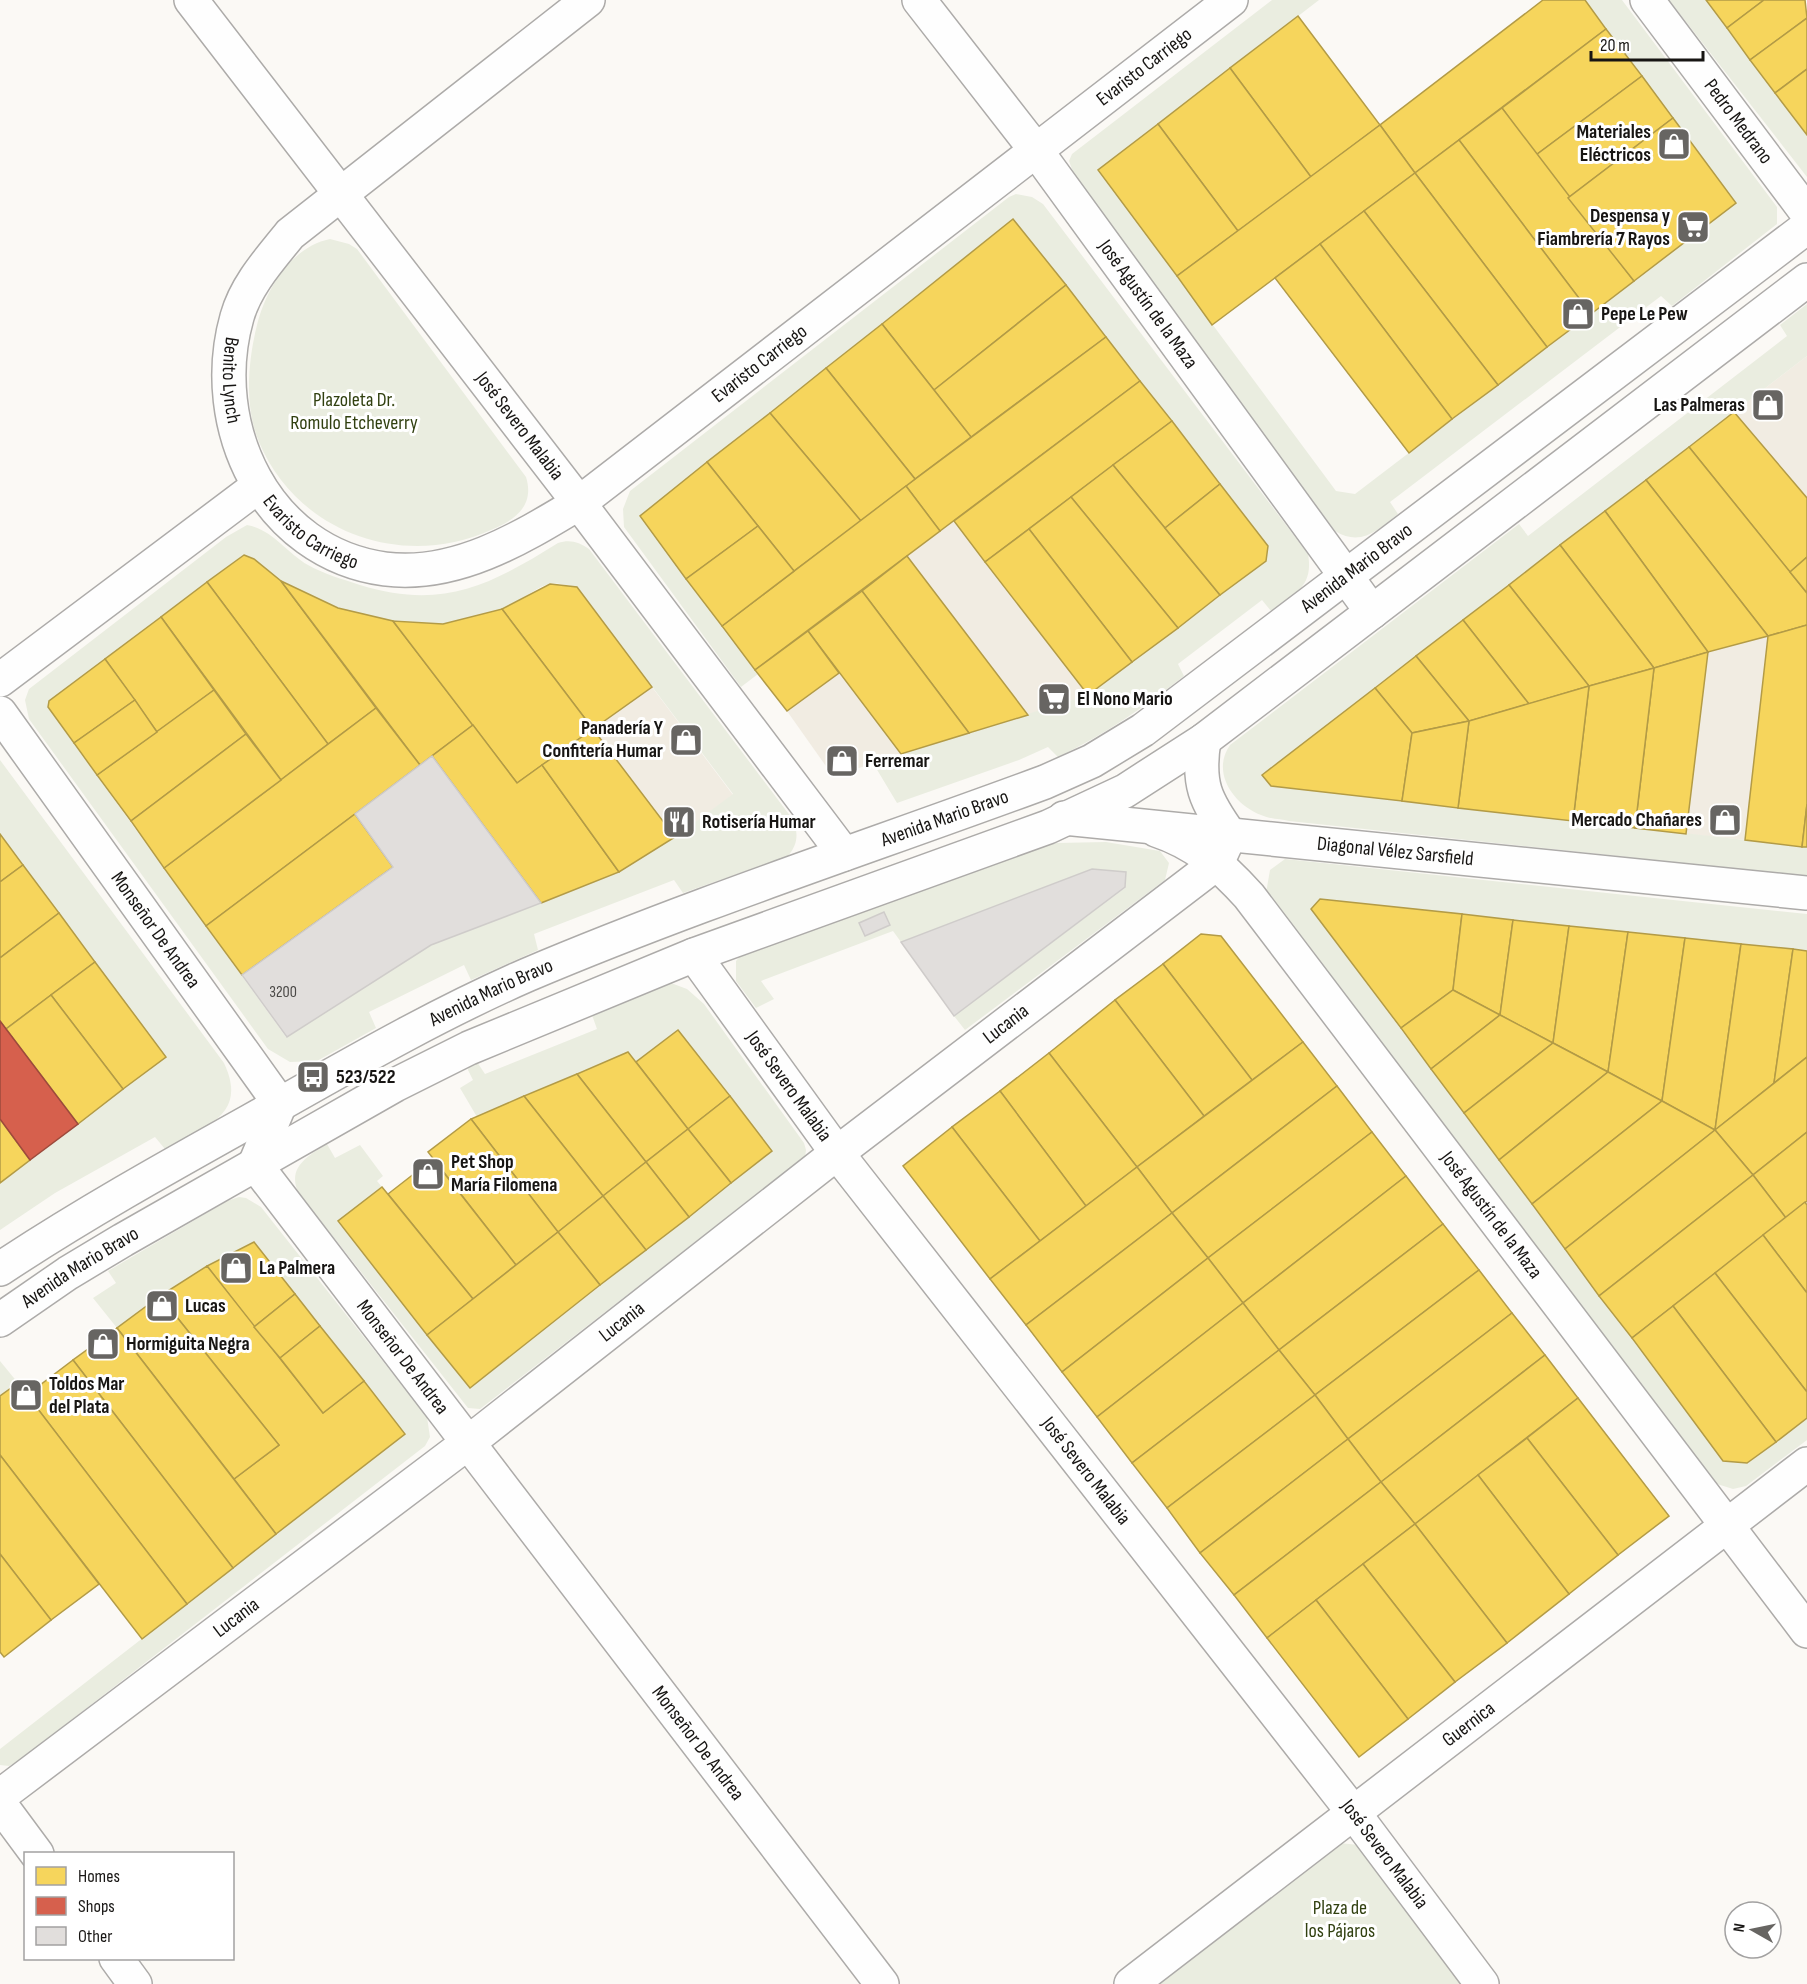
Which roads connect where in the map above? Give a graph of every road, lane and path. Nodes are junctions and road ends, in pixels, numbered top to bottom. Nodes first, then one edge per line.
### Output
1 (191, 0) edge
2 (588, 0) edge
3 (920, 0) edge
4 (1231, 0) edge
5 (1647, 0) edge
6 (1035, 149) junction
7 (340, 196) junction
8 (1807, 213) edge
9 (1807, 227) edge
10 (1807, 280) edge
11 (257, 487) junction
12 (579, 503) junction
13 (1347, 578) junction
14 (1372, 612) junction
15 (0, 680) edge
16 (0, 713) edge
17 (1204, 740) junction
18 (985, 804) junction
19 (1065, 819) junction
20 (1224, 849) junction
21 (844, 854) junction
22 (1807, 893) edge
23 (694, 955) junction
24 (280, 1104) junction
25 (837, 1153) junction
26 (255, 1164) junction
27 (0, 1269) edge
28 (0, 1320) edge
29 (469, 1442) junction
30 (1807, 1464) edge
31 (1726, 1526) junction
32 (1807, 1631) edge
33 (0, 1796) edge
34 (0, 1804) edge
35 (1353, 1812) junction
36 (36, 1852) edge
37 (117, 1960) edge
38 (135, 1984) edge
39 (882, 1984) edge
40 (1131, 1984) edge
41 (1482, 1984) edge

1 - 7 street, José Severo Malabia
2 - 7 street, Benito Lynch
3 - 6 street, José Agustín de la Maza
4 - 6 street, Evaristo Carriego
5 - 8 street, Pedro Medrano
6 - 12 street, Evaristo Carriego
6 - 13 street, José Agustín de la Maza
7 - 11 street, Benito Lynch
7 - 12 street, José Severo Malabia
9 - 13 street, Avenida Mario Bravo
10 - 14 street, Avenida Mario Bravo
11 - 12 street, Evaristo Carriego
11 - 15 street
12 - 21 street, José Severo Malabia
13 - 14 street, José Agustín de la Maza
13 - 18 street, Avenida Mario Bravo
14 - 17 street, Avenida Mario Bravo
16 - 24 street, Monseñor De Andrea
17 - 19 street, Avenida Mario Bravo
17 - 20 street, José Agustín de la Maza
18 - 19 street, Diagonal Vélez Sarsfield
18 - 21 street, Avenida Mario Bravo
19 - 20 street, Diagonal Vélez Sarsfield
19 - 23 street, Avenida Mario Bravo
20 - 22 street, Diagonal Vélez Sarsfield
20 - 25 street, Lucania
20 - 31 street, José Agustín de la Maza
21 - 24 street, Avenida Mario Bravo
23 - 25 street, José Severo Malabia
23 - 26 street, Avenida Mario Bravo
24 - 26 street
24 - 27 street, Avenida Mario Bravo
25 - 29 street, Lucania
25 - 35 street, José Severo Malabia
26 - 28 street, Avenida Mario Bravo
26 - 29 street, Monseñor De Andrea
29 - 33 street, Lucania
29 - 39 street, Monseñor De Andrea
30 - 31 street, Guernica
31 - 32 street, José Agustín de la Maza
31 - 35 street, Guernica
34 - 36 street
35 - 40 street, Guernica
35 - 41 street, José Severo Malabia
37 - 38 street

